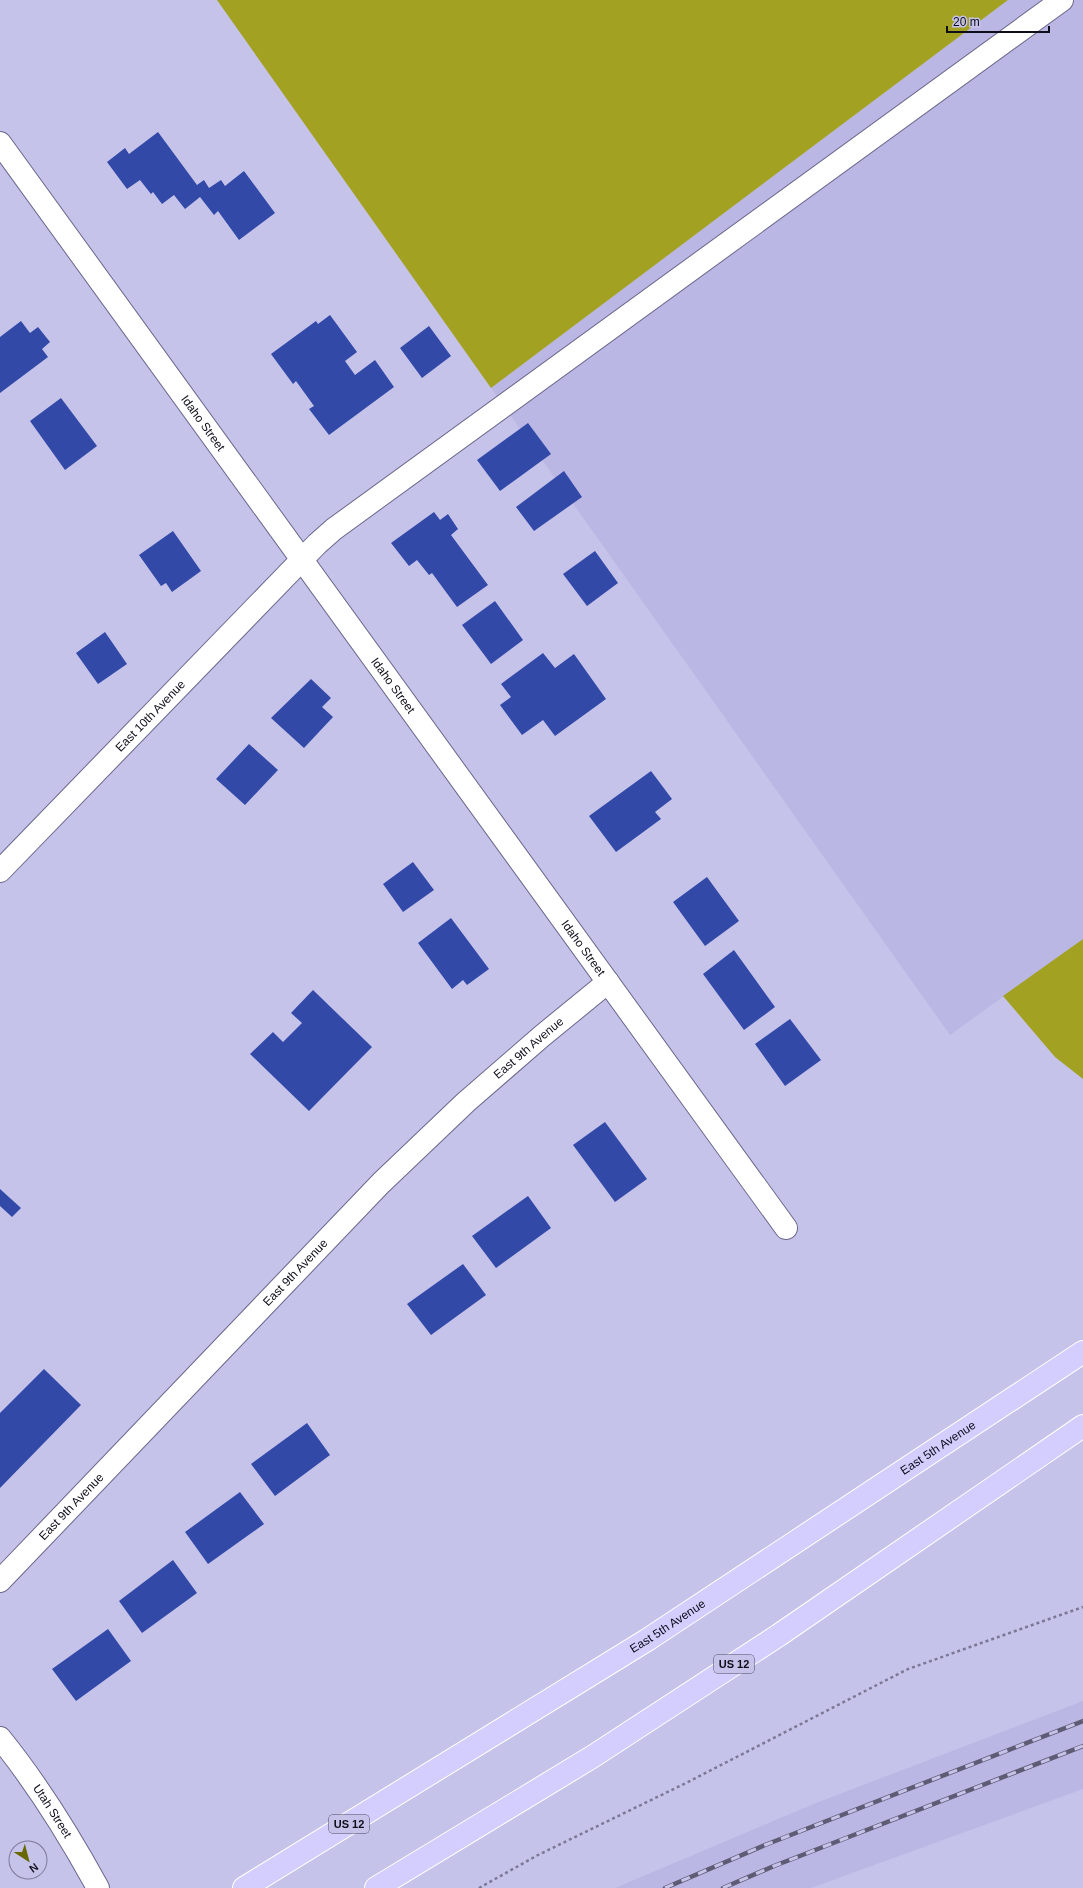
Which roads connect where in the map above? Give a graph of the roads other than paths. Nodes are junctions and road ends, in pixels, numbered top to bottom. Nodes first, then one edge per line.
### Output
1 (1062, 0) edge
2 (0, 144) edge
3 (301, 561) junction
4 (0, 871) edge
5 (608, 982) junction
6 (786, 1228) dead end
7 (1083, 1352) edge
8 (1083, 1426) edge
9 (0, 1581) edge
10 (0, 1738) edge
11 (98, 1888) edge
12 (244, 1888) edge
13 (376, 1888) edge

1 - 3 street, East 10th Avenue
2 - 3 street, Idaho Street
3 - 4 street, East 10th Avenue
3 - 5 street, Idaho Street
5 - 6 street, Idaho Street
5 - 9 street, East 9th Avenue
7 - 12 main road, East 5th Avenue / US 12
8 - 13 main road, US 12
10 - 11 street, Utah Street

